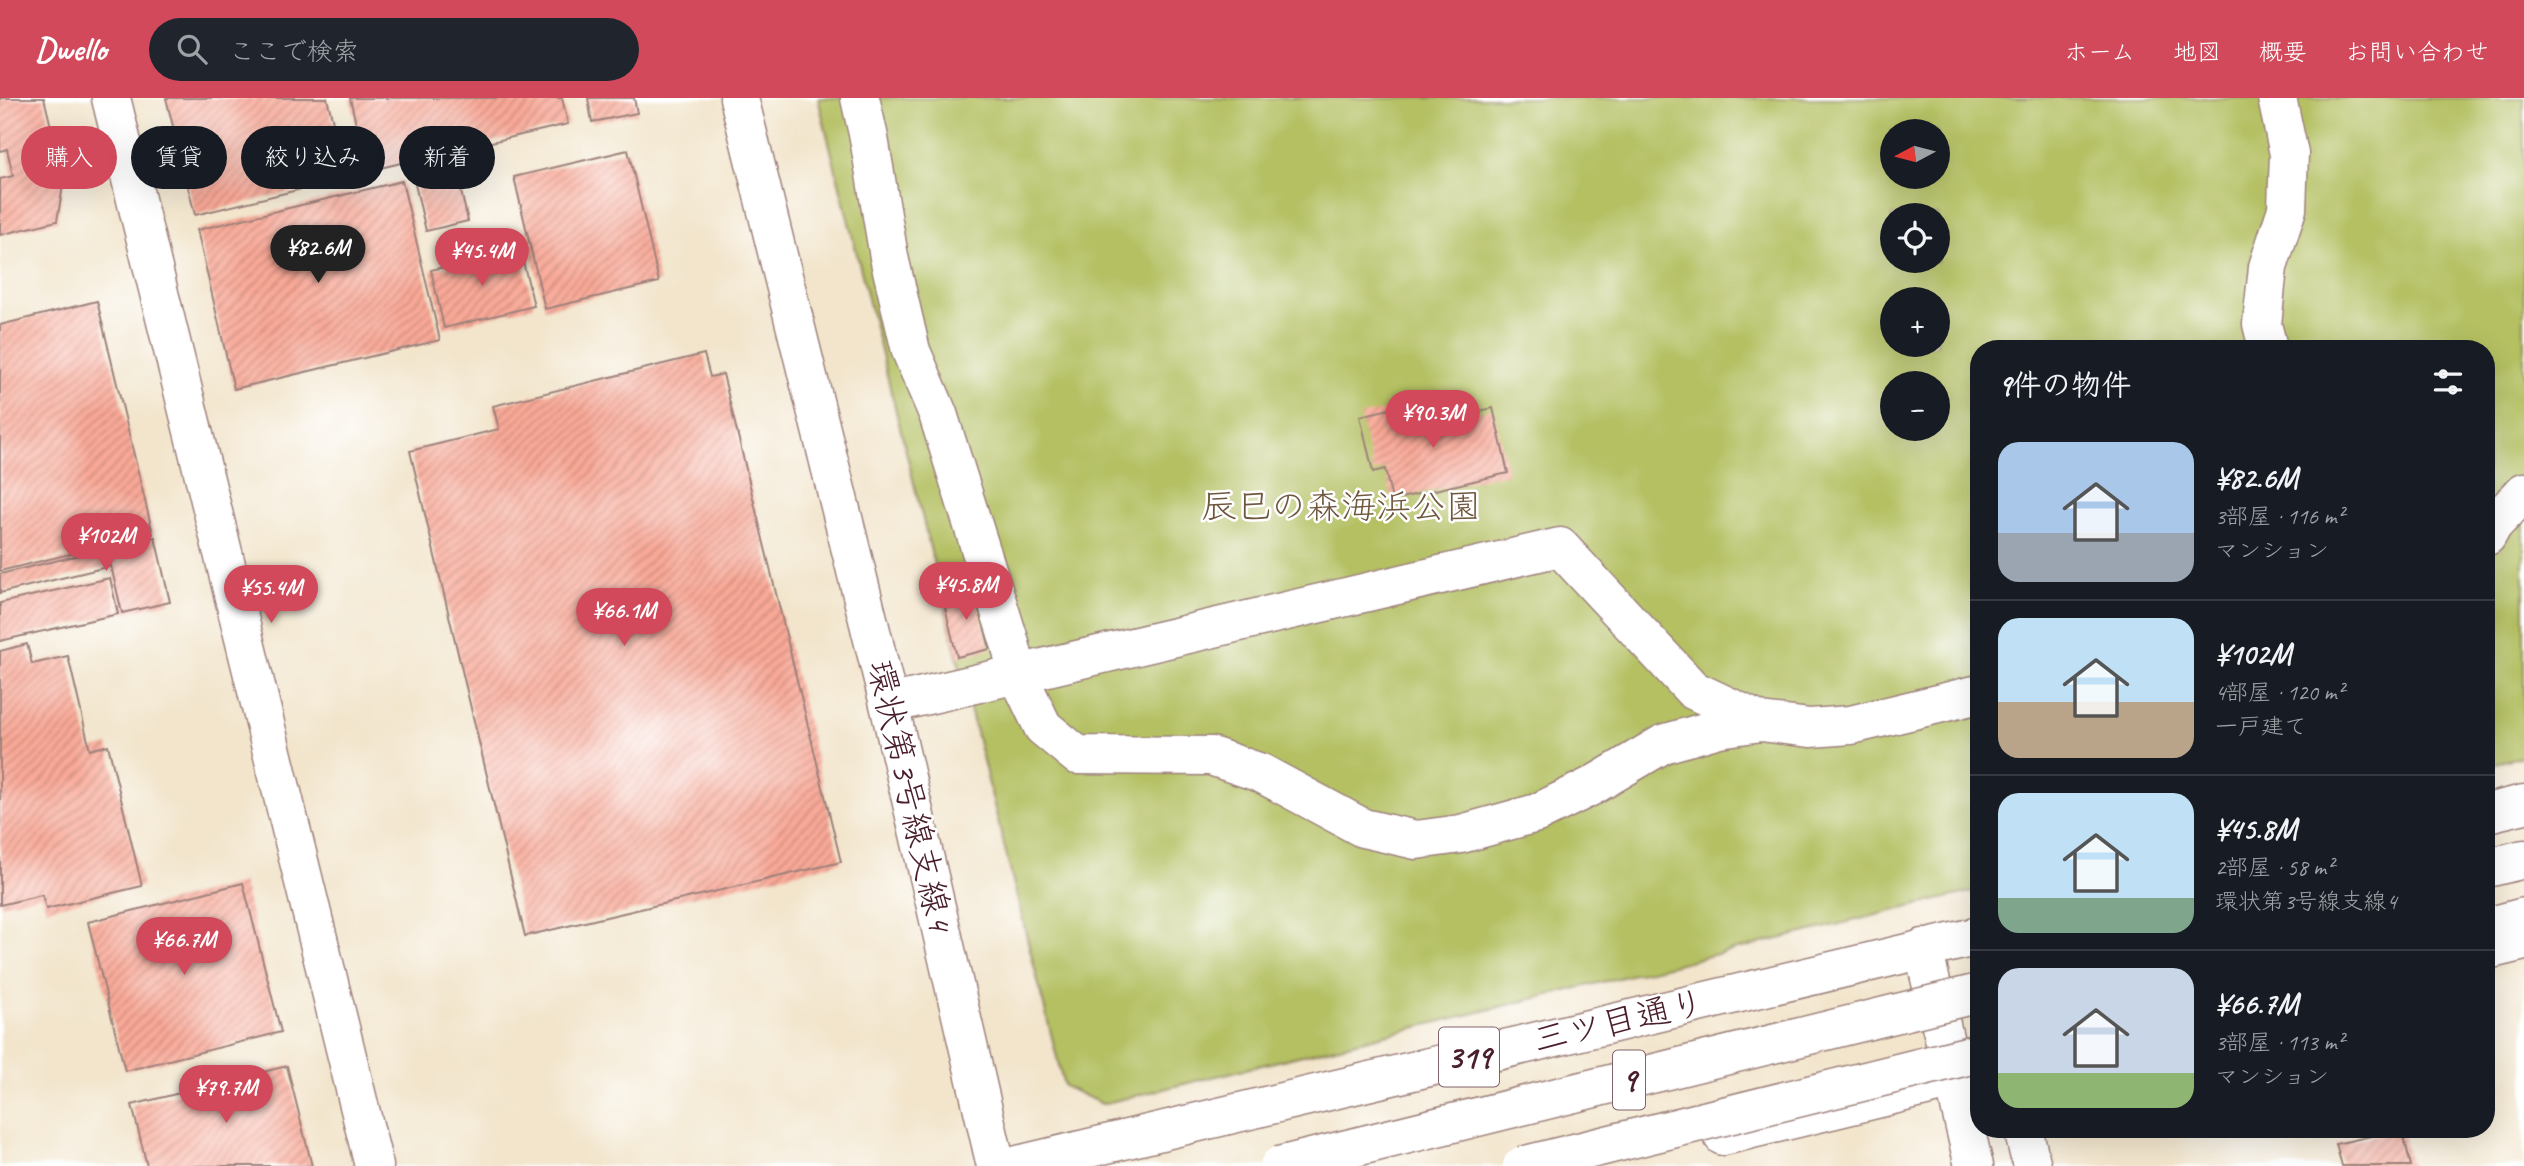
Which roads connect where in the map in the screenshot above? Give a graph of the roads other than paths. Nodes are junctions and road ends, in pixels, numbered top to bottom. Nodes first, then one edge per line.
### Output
1 (111, 98) edge
2 (739, 98) edge
3 (860, 98) edge
4 (2277, 98) edge
5 (2266, 340) edge
6 (2524, 492) edge
7 (2498, 529) edge
8 (1018, 675) junction
9 (1970, 696) edge
10 (889, 704) junction
11 (1761, 722) junction
12 (2524, 804) edge
13 (2495, 811) edge
14 (2524, 859) edge
15 (2495, 866) edge
16 (2524, 873) edge
17 (2495, 880) edge
18 (2524, 918) edge
19 (2495, 925) edge
20 (2524, 941) edge
21 (1970, 942) edge
22 (1923, 948) junction
23 (2495, 948) edge
24 (1970, 995) edge
25 (1970, 1011) edge
26 (1938, 1018) junction
27 (1970, 1055) edge
28 (1966, 1078) edge
29 (1970, 1122) edge
30 (1971, 1138) edge
31 (2025, 1138) edge
32 (374, 1166) edge
33 (996, 1166) edge
34 (1014, 1166) edge
35 (1279, 1166) edge
36 (1336, 1166) edge
37 (1522, 1166) edge
38 (1595, 1166) edge
39 (1974, 1166) edge
40 (2032, 1166) edge

1 - 32 main road
2 - 10 main road, 環状第3号線支線4
3 - 8 main road
4 - 5 main road
6 - 7 main road
8 - 10 main road
8 - 11 main road
8 - 11 main road
9 - 11 main road
10 - 33 main road, 環状第3号線支線4
12 - 13 main road
14 - 15 main road
16 - 17 main road
18 - 19 main road
20 - 23 main road
21 - 22 main road, 三ツ目通り / 319
22 - 26 main road
22 - 34 main road, 三ツ目通り / 319
24 - 35 main road, 9, bridge
25 - 26 main road, 三ツ目通り / 319
26 - 28 main road
26 - 36 main road, 三ツ目通り / 319
27 - 37 main road, 9, bridge
28 - 29 main road
28 - 38 main road
30 - 39 main road
31 - 40 main road

